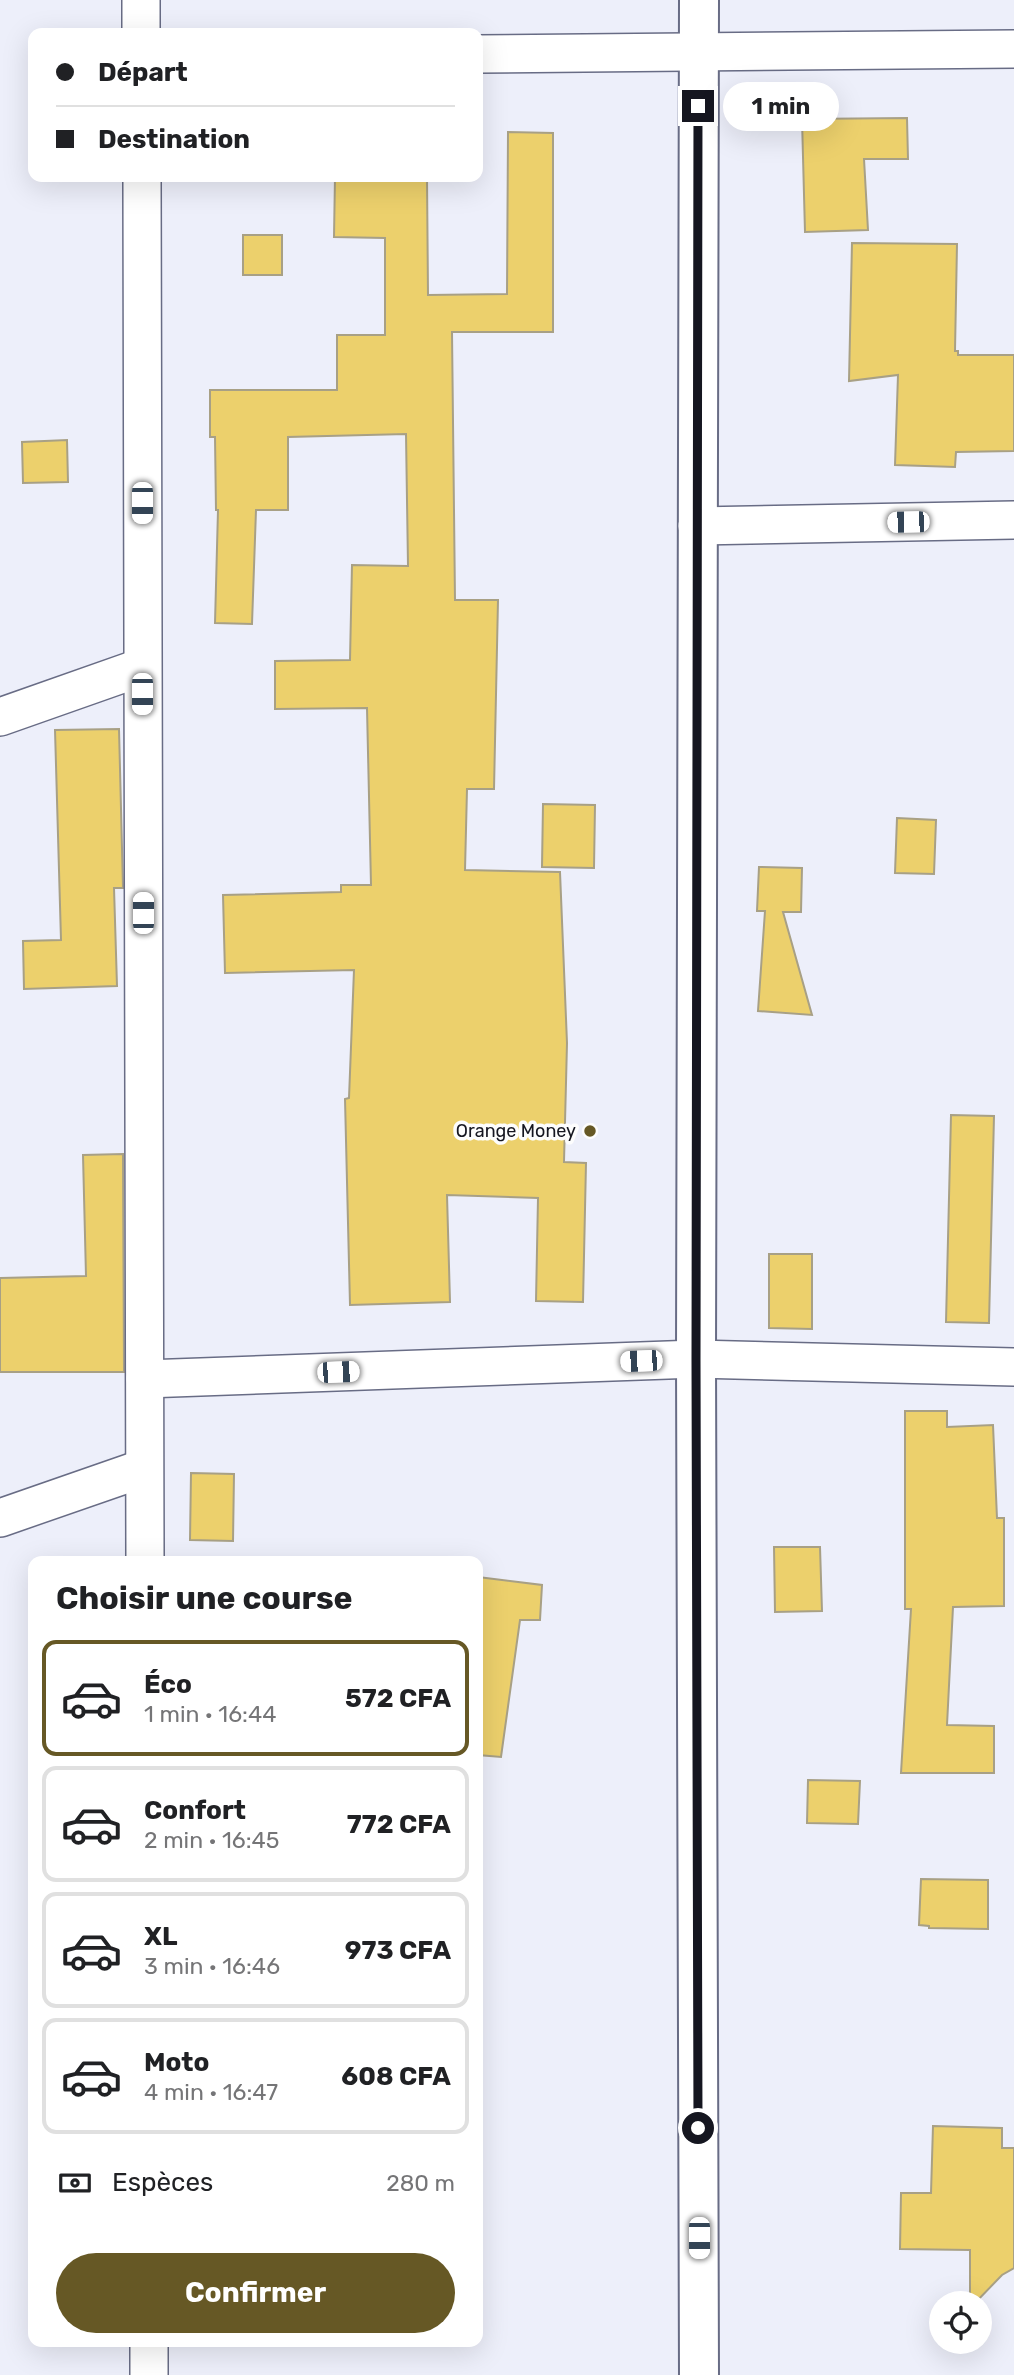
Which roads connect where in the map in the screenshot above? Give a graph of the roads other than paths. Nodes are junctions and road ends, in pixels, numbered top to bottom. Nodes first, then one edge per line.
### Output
1 (141, 0) edge
2 (699, 0) edge
3 (141, 28) edge
4 (1014, 49) edge
5 (698, 50) junction
6 (483, 54) edge
7 (142, 182) edge
8 (1014, 520) edge
9 (698, 526) junction
10 (142, 667) junction
11 (0, 717) edge
12 (696, 1359) junction
13 (1014, 1367) edge
14 (145, 1379) junction
15 (144, 1468) junction
16 (0, 1518) edge
17 (145, 1556) edge
18 (149, 2347) edge
19 (149, 2375) edge
20 (699, 2375) edge

1 - 3 street
2 - 5 street
4 - 5 street
5 - 6 street
5 - 9 street
7 - 10 street
8 - 9 street
9 - 12 street
10 - 11 street
10 - 14 street
12 - 13 street
12 - 14 street
12 - 20 street
14 - 15 street
15 - 16 street
15 - 17 street
18 - 19 street

